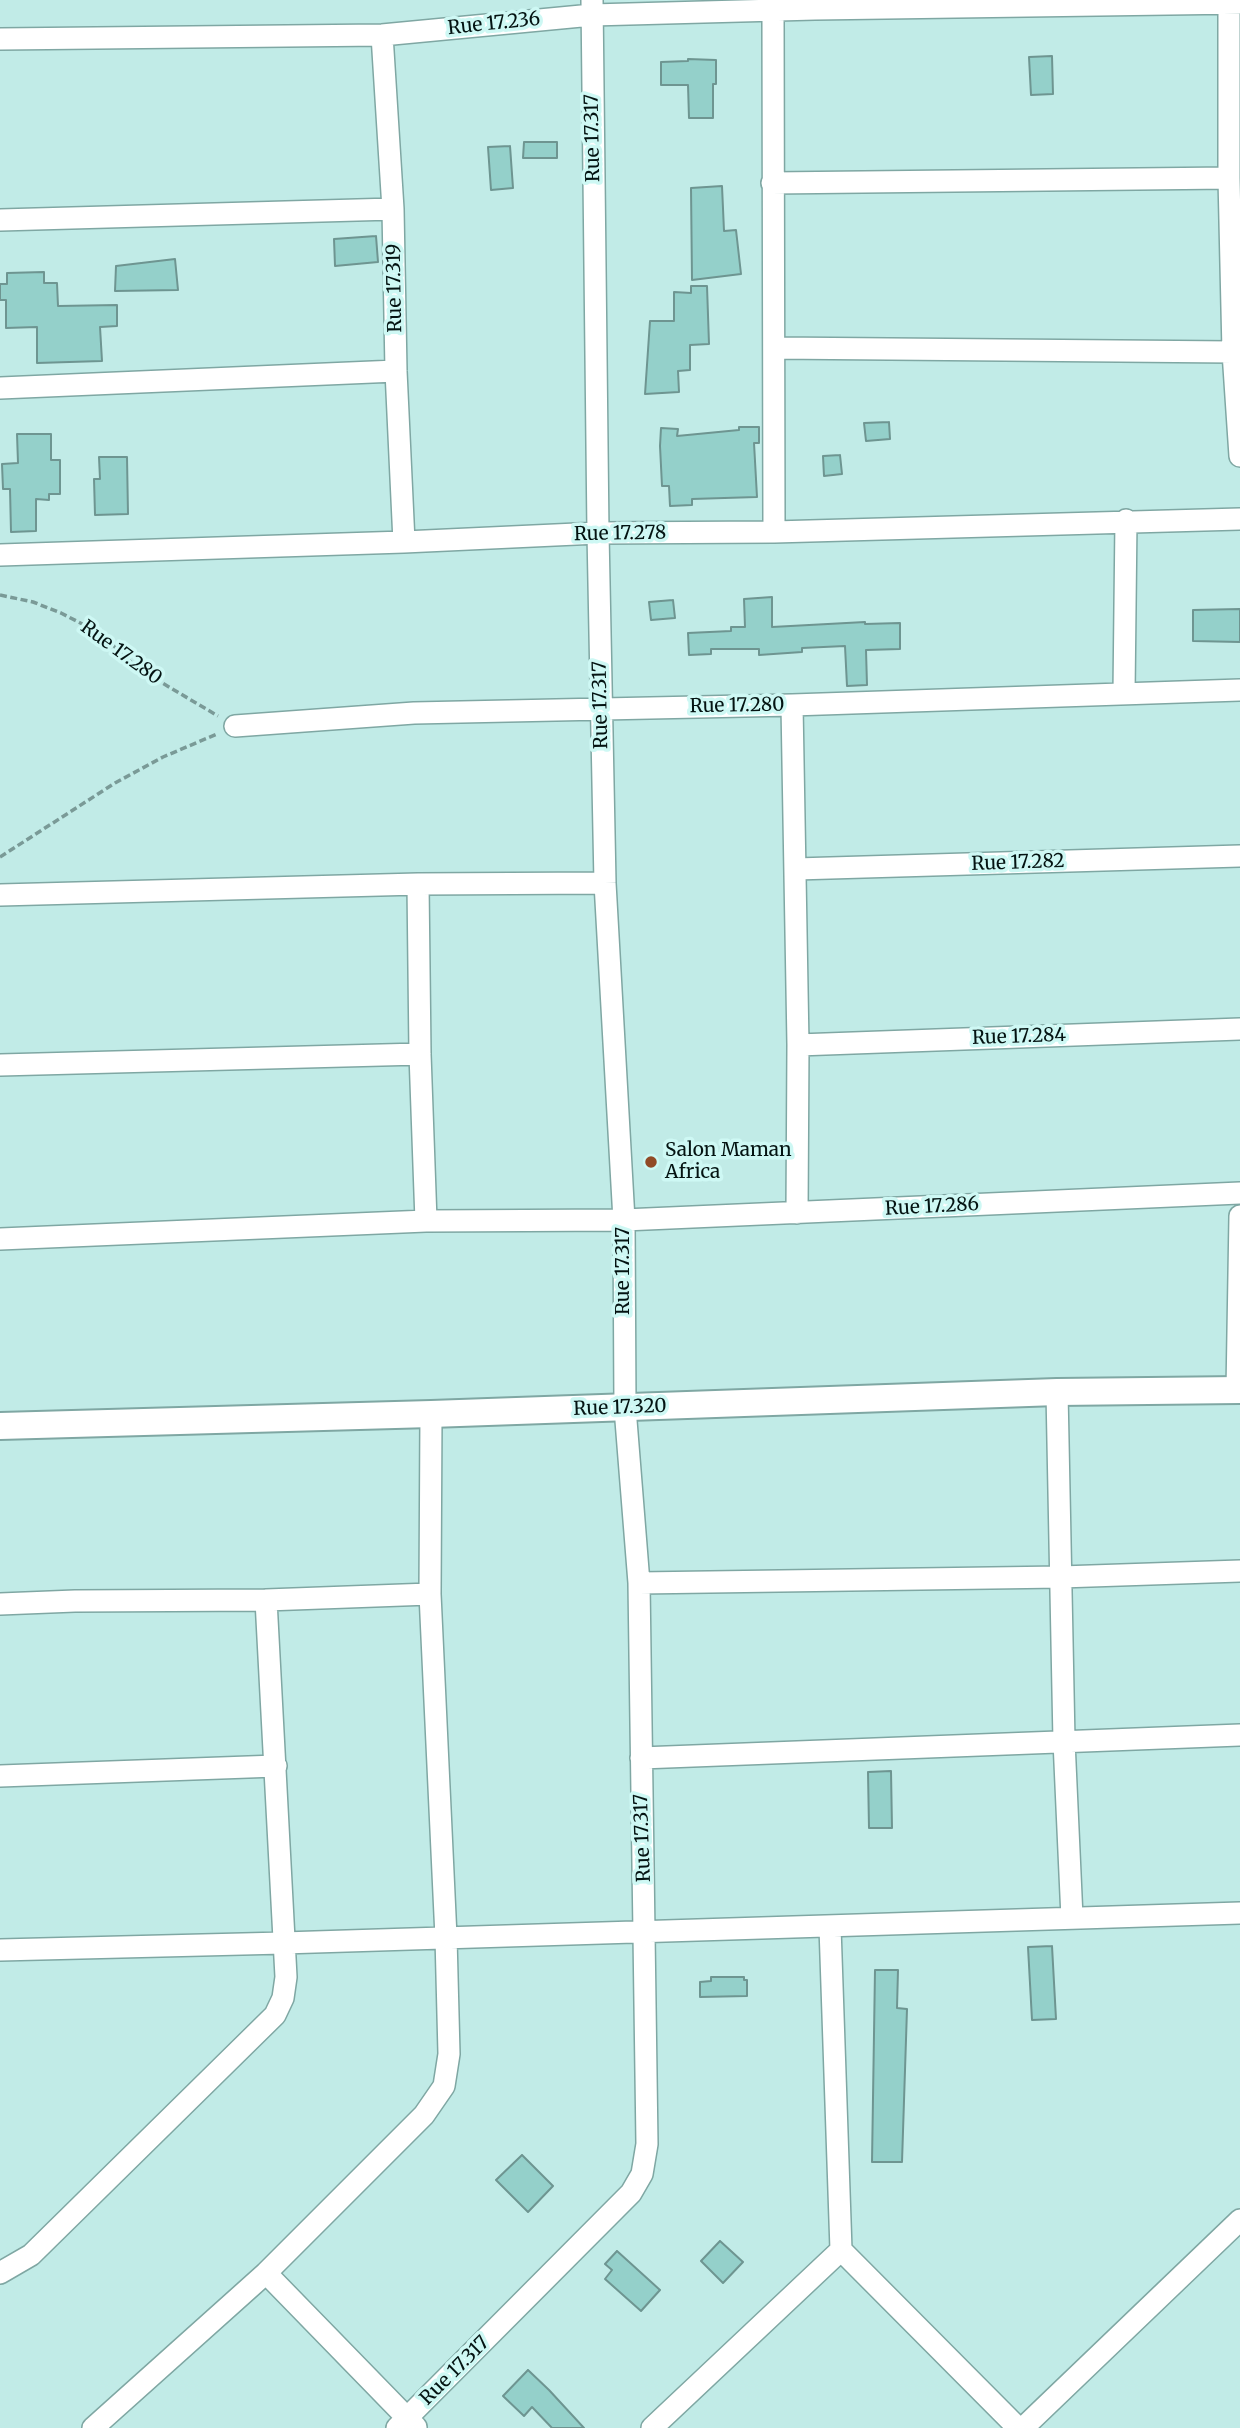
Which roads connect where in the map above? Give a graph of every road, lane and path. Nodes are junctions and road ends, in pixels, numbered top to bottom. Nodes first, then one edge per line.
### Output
1 (819, 4) edge
2 (1234, 4) edge
3 (592, 8) edge
4 (773, 11) junction
5 (382, 35) junction
6 (0, 40) edge
7 (1229, 178) junction
8 (772, 183) junction
9 (393, 209) junction
10 (0, 220) edge
11 (775, 348) junction
12 (1233, 352) junction
13 (396, 371) junction
14 (0, 388) edge
15 (1240, 456) edge
16 (1240, 519) edge
17 (1126, 520) junction
18 (774, 532) junction
19 (597, 533) junction
20 (404, 542) junction
21 (0, 555) edge
22 (0, 595) edge
23 (1240, 690) edge
24 (1124, 693) junction
25 (792, 705) junction
26 (601, 707) junction
27 (234, 726) junction
28 (1240, 856) edge
29 (0, 857) edge
30 (796, 869) junction
31 (605, 883) junction
32 (418, 884) junction
33 (0, 895) edge
34 (1240, 1029) edge
35 (798, 1045) junction
36 (420, 1054) junction
37 (0, 1065) edge
38 (1240, 1194) edge
39 (797, 1213) junction
40 (1240, 1216) edge
41 (624, 1220) junction
42 (426, 1221) junction
43 (0, 1240) edge
44 (1239, 1390) edge
45 (1057, 1392) junction
46 (625, 1408) junction
47 (431, 1415) junction
48 (0, 1426) edge
49 (1240, 1571) edge
50 (1061, 1577) junction
51 (639, 1583) junction
52 (430, 1594) junction
53 (266, 1600) junction
54 (0, 1604) edge
55 (1240, 1735) edge
56 (1064, 1741) junction
57 (640, 1758) junction
58 (276, 1766) junction
59 (0, 1776) edge
60 (1240, 1913) edge
61 (1072, 1918) junction
62 (830, 1927) junction
63 (645, 1931) junction
64 (446, 1937) junction
65 (283, 1943) junction
66 (0, 1950) edge
67 (1240, 2220) edge
68 (841, 2250) junction
69 (0, 2273) edge
70 (265, 2273) junction
71 (407, 2425) edge
72 (93, 2428) edge
73 (652, 2428) edge
74 (1021, 2428) edge

1 - 2 street, Rue 17.236
1 - 4 street, Rue 17.236
2 - 7 street
3 - 4 street, Rue 17.236
3 - 5 street, Rue 17.236
3 - 19 street, Rue 17.317
4 - 8 street
5 - 6 street, Rue 17.236
5 - 9 street, Rue 17.319
7 - 8 street
7 - 12 street
8 - 11 street
9 - 10 street
9 - 13 street, Rue 17.319
11 - 12 street
11 - 18 street
12 - 15 street
13 - 14 street
13 - 20 street, Rue 17.319
16 - 17 street, Rue 17.278
17 - 18 street, Rue 17.278
17 - 24 street
18 - 19 street, Rue 17.278
19 - 20 street, Rue 17.278
19 - 26 street, Rue 17.317
20 - 21 street, Rue 17.278
22 - 27 path, Rue 17.280
23 - 24 street, Rue 17.280
24 - 25 street, Rue 17.280
25 - 26 street, Rue 17.280
25 - 30 street
26 - 27 street, Rue 17.280
26 - 31 street, Rue 17.317
27 - 29 path
28 - 30 street, Rue 17.282
30 - 35 street
31 - 32 street
31 - 41 street, Rue 17.317
32 - 33 street
32 - 36 street
34 - 35 street, Rue 17.284
35 - 39 street
36 - 37 street
36 - 42 street
38 - 39 street, Rue 17.286
39 - 41 street, Rue 17.286
40 - 44 street
41 - 42 street, Rue 17.286
41 - 46 street, Rue 17.317
42 - 43 street, Rue 17.286
44 - 45 street, Rue 17.320
45 - 46 street, Rue 17.320
45 - 50 street
46 - 47 street, Rue 17.320
46 - 51 street, Rue 17.317
47 - 48 street, Rue 17.320
47 - 52 street
49 - 50 street
50 - 51 street
50 - 56 street
51 - 57 street, Rue 17.317
52 - 53 street
52 - 64 street
53 - 54 street
53 - 58 street
55 - 56 street
56 - 57 street
56 - 61 street
57 - 63 street, Rue 17.317
58 - 59 street
58 - 65 street
60 - 61 street
61 - 62 street
62 - 63 street
62 - 68 street
63 - 64 street
63 - 71 street, Rue 17.317
64 - 65 street
64 - 70 street
65 - 66 street
65 - 69 street
67 - 74 street
68 - 73 street
68 - 74 street
70 - 71 street
70 - 72 street

